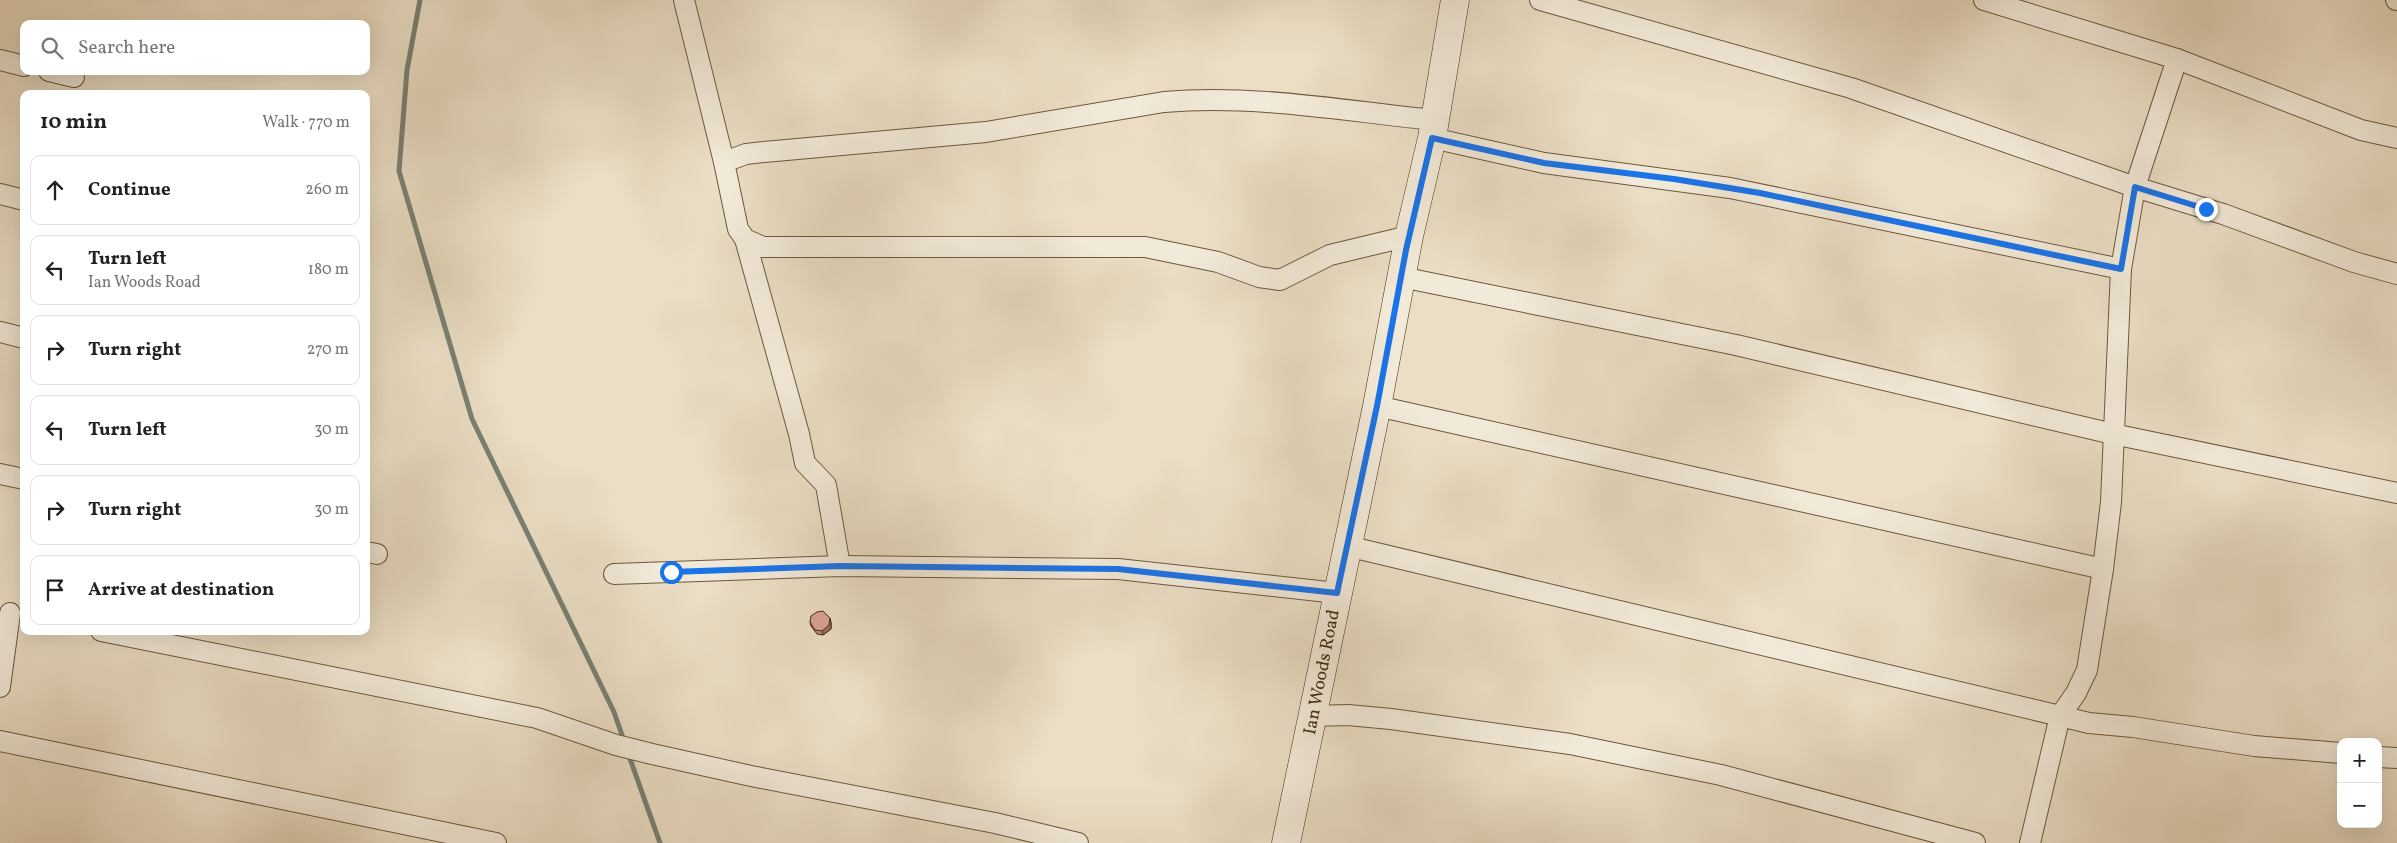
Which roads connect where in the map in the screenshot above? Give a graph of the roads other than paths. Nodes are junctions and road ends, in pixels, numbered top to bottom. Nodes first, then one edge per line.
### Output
1 (684, 0) edge
2 (1455, 0) edge
3 (1540, 0) edge
4 (1984, 0) edge
5 (2177, 59) junction
6 (0, 60) edge
7 (20, 65) edge
8 (66, 75) edge
9 (74, 77) dead end
10 (1433, 129) junction
11 (2397, 138) edge
12 (724, 162) junction
13 (2135, 187) junction
14 (0, 194) edge
15 (20, 199) edge
16 (1409, 236) junction
17 (745, 239) junction
18 (2121, 269) junction
19 (2397, 274) edge
20 (1401, 277) junction
21 (0, 332) edge
22 (20, 337) edge
23 (1377, 406) junction
24 (2113, 434) junction
25 (0, 474) edge
26 (20, 478) edge
27 (2397, 493) edge
28 (1347, 546) junction
29 (840, 566) junction
30 (2104, 570) junction
31 (614, 574) dead end
32 (1337, 593) junction
33 (11, 613) edge
34 (122, 635) edge
35 (0, 687) edge
36 (1312, 716) junction
37 (2060, 716) junction
38 (0, 741) edge
39 (2337, 754) edge
40 (2382, 756) edge
41 (2397, 758) edge
42 (1292, 842) edge
43 (496, 843) edge
44 (1078, 843) edge
45 (1976, 843) edge
46 (2030, 843) edge

1 - 12 street
2 - 10 street, Ian Woods Road
3 - 13 street
4 - 5 street
5 - 11 street
5 - 13 street
6 - 7 street
8 - 9 street
10 - 12 street
10 - 16 street, Ian Woods Road
10 - 18 street
12 - 17 street
13 - 18 street
13 - 19 street
14 - 15 street
16 - 17 street
16 - 20 street, Ian Woods Road
17 - 29 street
18 - 24 street
20 - 23 street, Ian Woods Road
20 - 24 street
21 - 22 street
23 - 28 street, Ian Woods Road
23 - 30 street
24 - 27 street
24 - 30 street
25 - 26 street
28 - 32 street, Ian Woods Road
28 - 37 street
29 - 31 street
29 - 32 street
30 - 37 street
32 - 36 street, Ian Woods Road
33 - 35 street
34 - 44 street
36 - 42 street, Ian Woods Road
36 - 45 street
37 - 39 street
37 - 46 street
38 - 43 street
40 - 41 street

